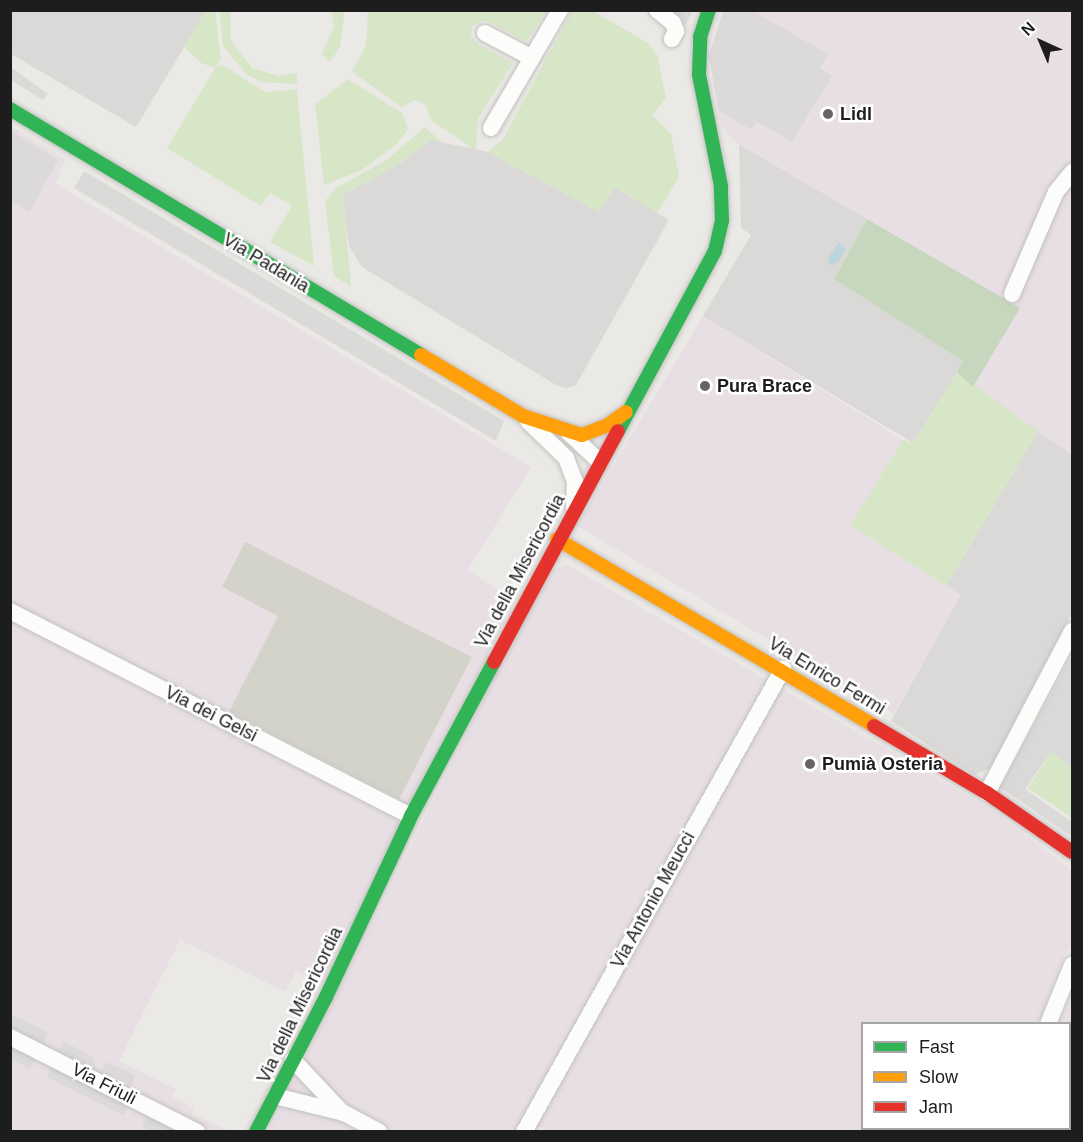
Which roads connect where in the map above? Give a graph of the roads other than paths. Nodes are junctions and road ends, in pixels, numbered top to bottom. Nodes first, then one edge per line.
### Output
1 (560, 10) edge
2 (657, 10) edge
3 (709, 10) edge
4 (485, 33) dead end
5 (672, 39) dead end
6 (532, 58) junction
7 (10, 108) edge
8 (491, 128) dead end
9 (1072, 172) edge
10 (1012, 294) dead end
11 (630, 408) junction
12 (523, 416) junction
13 (565, 429) junction
14 (558, 450) junction
15 (600, 462) junction
16 (574, 507) junction
17 (557, 539) junction
18 (10, 611) edge
19 (1072, 631) edge
20 (783, 669) junction
21 (987, 793) junction
22 (411, 816) junction
23 (1072, 852) edge
24 (1072, 964) edge
25 (1048, 1022) edge
26 (10, 1037) edge
27 (293, 1060) junction
28 (275, 1096) junction
29 (344, 1113) junction
30 (197, 1131) edge
31 (256, 1131) edge
32 (379, 1131) edge
33 (524, 1131) edge

1 - 6 street
2 - 5 street
3 - 11 street, Via della Misericordia
4 - 6 street
6 - 8 street
7 - 12 street, Via Padania
9 - 10 street
11 - 13 street, Via Padania
11 - 15 street, Via della Misericordia
12 - 13 street, Via Padania
12 - 14 street, Via Padania
13 - 15 street, Via Padania
14 - 15 street, Via Padania
14 - 16 street, Via Padania
15 - 16 street, Via della Misericordia
16 - 17 street, Via della Misericordia
17 - 20 street, Via Enrico Fermi
17 - 22 street, Via della Misericordia
18 - 22 street, Via dei Gelsi
19 - 21 street
20 - 21 street, Via Enrico Fermi
20 - 33 street, Via Antonio Meucci
21 - 23 street, Via Enrico Fermi
22 - 27 street, Via della Misericordia
24 - 25 street
26 - 30 street, Via Friuli
27 - 28 street, Via della Misericordia
27 - 29 street
28 - 29 street
28 - 31 street, Via della Misericordia
29 - 32 street

